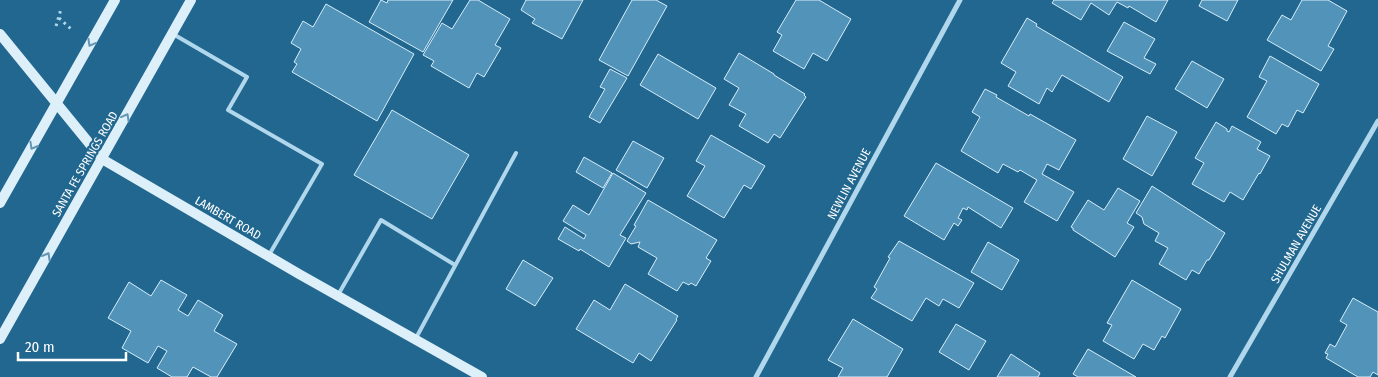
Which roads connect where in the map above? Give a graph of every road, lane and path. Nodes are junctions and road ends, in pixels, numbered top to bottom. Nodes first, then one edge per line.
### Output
1 (115, 0) edge
2 (192, 0) edge
3 (960, 0) edge
4 (61, 9) dead end
5 (59, 18) junction
6 (56, 26) dead end
7 (71, 29) dead end
8 (0, 34) edge
9 (173, 34) junction
10 (57, 104) junction
11 (1378, 122) edge
12 (516, 153) dead end
13 (102, 159) junction
14 (0, 203) edge
15 (268, 256) junction
16 (455, 265) junction
17 (338, 295) junction
18 (416, 338) junction
19 (0, 339) edge
20 (482, 377) edge
21 (756, 377) edge
22 (1230, 377) edge

1 -> 10 main road
2 - 9 main road, SANTA FE SPRINGS ROAD
3 - 21 street, NEWLIN AVENUE
4 - 5 path
5 - 6 path
5 - 7 path
8 - 10 main road, LAMBERT ROAD
13 -> 9 main road, SANTA FE SPRINGS ROAD
9 - 15 lane
10 - 13 main road, LAMBERT ROAD
10 -> 14 main road
11 - 22 street, SHULMAN AVENUE
12 - 16 lane
13 - 15 main road, LAMBERT ROAD
19 -> 13 main road, SANTA FE SPRINGS ROAD
15 - 17 main road, LAMBERT ROAD
16 - 17 lane
16 - 18 lane
17 - 18 main road, LAMBERT ROAD
18 - 20 main road, LAMBERT ROAD

